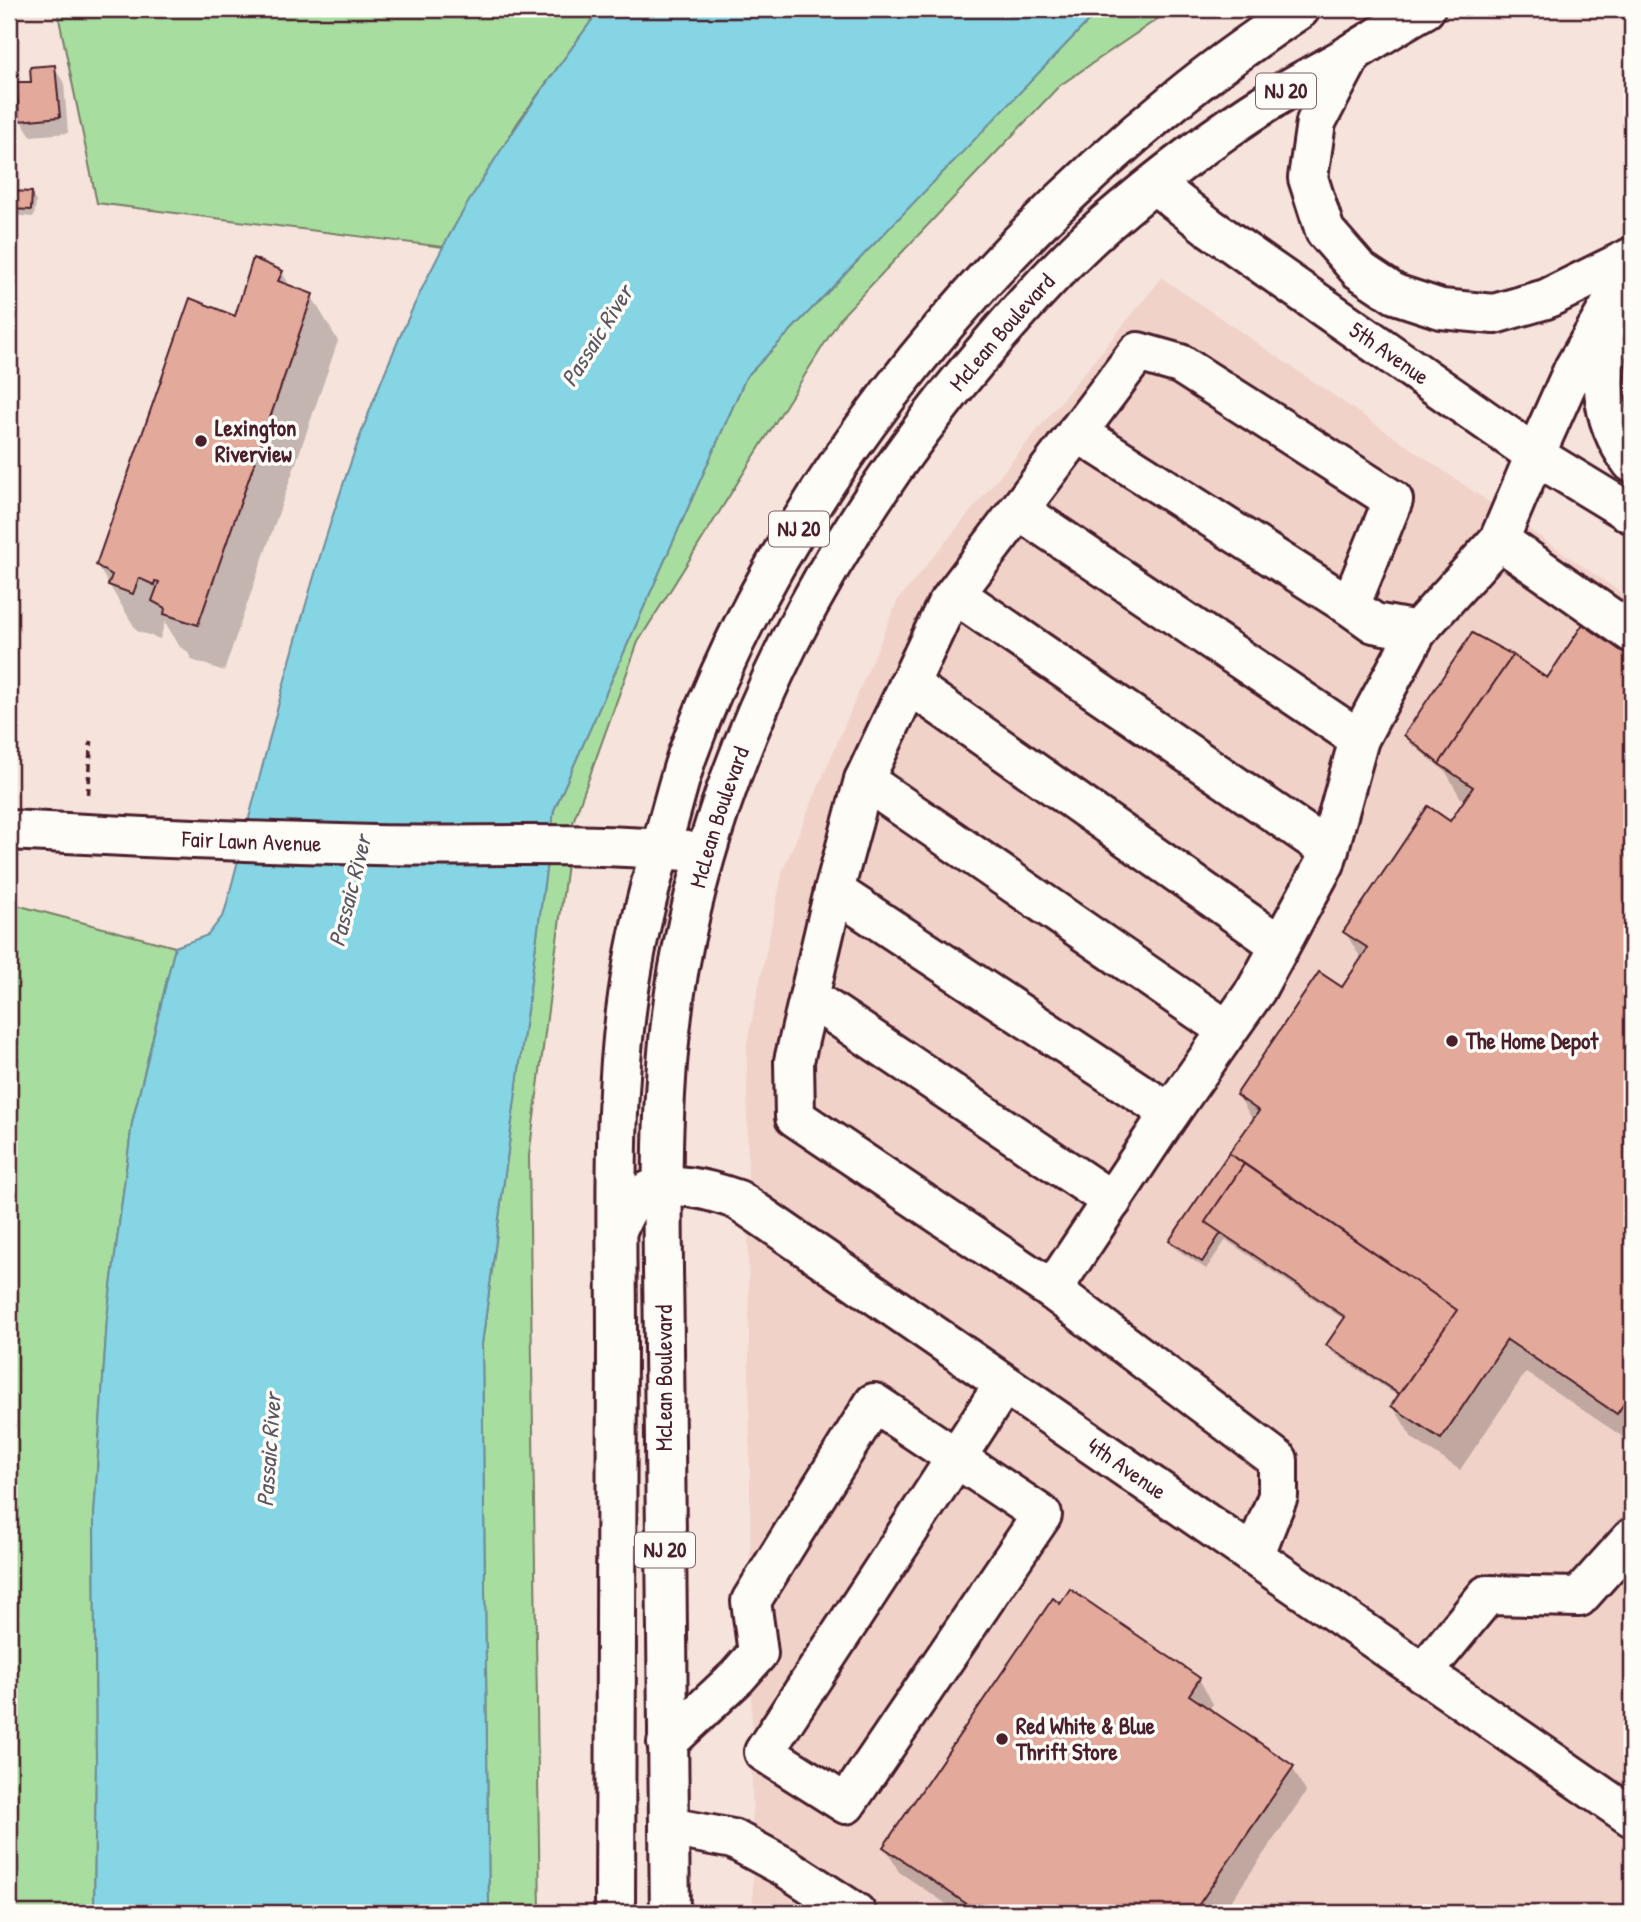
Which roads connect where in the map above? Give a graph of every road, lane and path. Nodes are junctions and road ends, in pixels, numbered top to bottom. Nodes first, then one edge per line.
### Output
1 (1300, 9) edge
2 (1424, 9) edge
3 (1353, 52) junction
4 (1154, 184) junction
5 (1632, 257) edge
6 (1632, 268) edge
7 (1632, 276) edge
8 (1077, 432) junction
9 (1535, 455) junction
10 (1632, 463) edge
11 (1019, 510) junction
12 (1632, 514) edge
13 (1499, 540) junction
14 (956, 594) junction
15 (1350, 606) junction
16 (1417, 631) junction
17 (1632, 632) edge
18 (909, 684) junction
19 (1359, 739) junction
20 (91, 741) dead end
21 (864, 780) junction
22 (88, 794) dead end
23 (9, 830) edge
24 (644, 847) junction
25 (1329, 850) junction
26 (705, 853) junction
27 (834, 891) junction
28 (1280, 945) junction
29 (809, 997) junction
30 (1227, 1030) junction
31 (1170, 1113) junction
32 (663, 1187) junction
33 (1112, 1201) junction
34 (617, 1230) junction
35 (1052, 1290) junction
36 (1004, 1384) junction
37 (956, 1458) junction
38 (1632, 1538) edge
39 (1254, 1556) junction
40 (758, 1653) junction
41 (1423, 1673) junction
42 (804, 1686) junction
43 (667, 1743) junction
44 (1630, 1810) edge
45 (669, 1828) junction
46 (615, 1913) edge
47 (670, 1913) edge
48 (856, 1913) edge

1 - 24 main road, McLean Boulevard / NJ 20
2 - 3 main road, McLean Boulevard / NJ 20
3 - 4 main road, McLean Boulevard / NJ 20
3 - 5 main road
4 - 9 main road, 5th Avenue
4 - 26 main road, McLean Boulevard / NJ 20
6 - 9 main road
7 - 10 main road
8 - 11 main road
8 - 15 main road
8 - 15 main road
9 - 12 main road, 5th Avenue
9 - 13 main road
11 - 14 main road
11 - 19 main road
13 - 16 main road
13 - 17 main road
14 - 18 main road
14 - 25 main road
15 - 16 main road
16 - 19 main road
18 - 21 main road
18 - 28 main road
19 - 25 main road
20 - 22 path
21 - 27 main road
21 - 30 main road
23 - 24 main road, Fair Lawn Avenue
24 - 26 main road, Fair Lawn Avenue
24 - 34 main road, McLean Boulevard / NJ 20
25 - 28 main road
26 - 32 main road, McLean Boulevard / NJ 20
27 - 29 main road
27 - 31 main road
28 - 30 main road
29 - 33 main road
29 - 35 main road
30 - 31 main road
31 - 33 main road
32 - 34 main road
32 - 36 main road, 4th Avenue
32 - 43 main road, McLean Boulevard / NJ 20
33 - 35 main road
34 - 46 main road, McLean Boulevard / NJ 20
35 - 39 main road
36 - 37 main road
36 - 39 main road, 4th Avenue
37 - 40 main road
37 - 42 main road
37 - 42 main road
38 - 41 main road
39 - 41 main road, 4th Avenue
40 - 42 main road
40 - 43 main road
41 - 44 main road, 4th Avenue
43 - 45 main road, McLean Boulevard / NJ 20
45 - 47 main road, McLean Boulevard / NJ 20
45 - 48 main road

